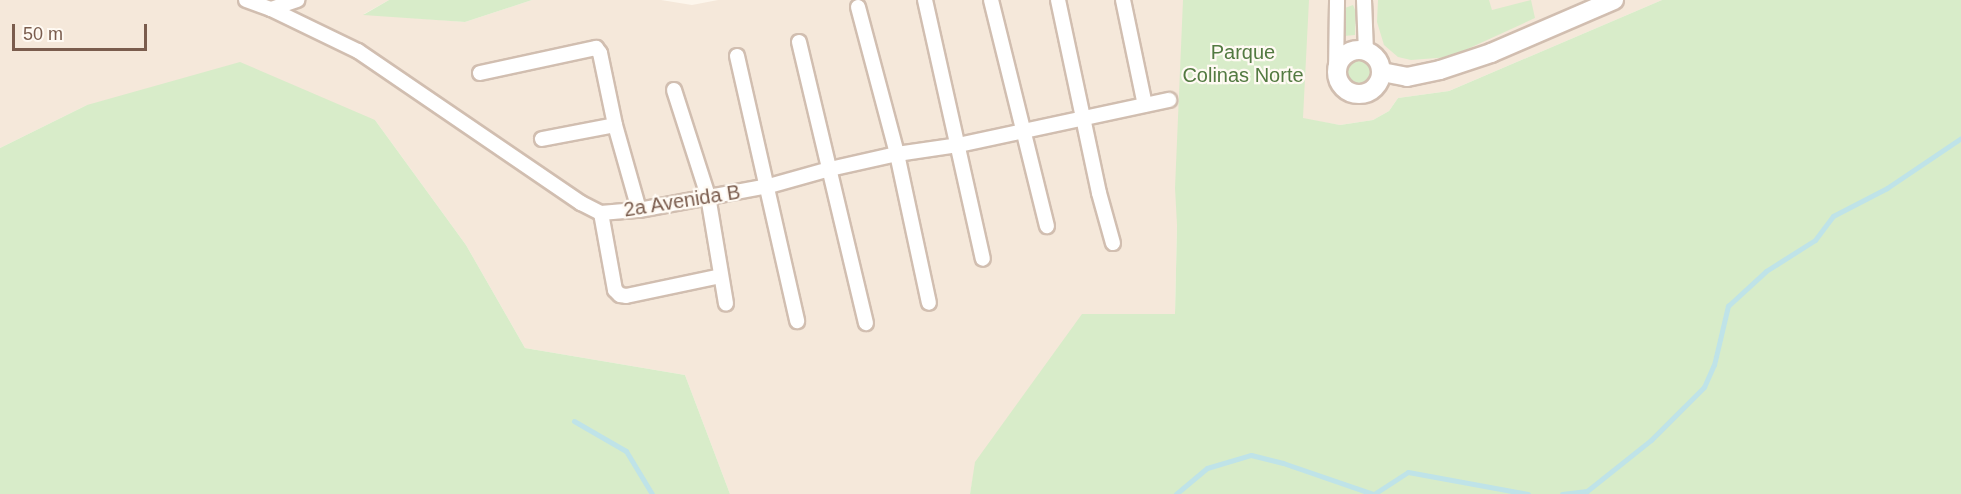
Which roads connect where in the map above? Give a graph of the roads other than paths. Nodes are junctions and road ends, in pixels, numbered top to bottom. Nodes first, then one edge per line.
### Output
1 (246, 0) edge
2 (297, 0) edge
3 (991, 0) edge
4 (1058, 0) edge
5 (1123, 0) edge
6 (1336, 0) edge
7 (1364, 0) edge
8 (1614, 0) edge
9 (930, 1) edge
10 (858, 7) dead end
11 (271, 9) junction
12 (799, 42) dead end
13 (1366, 51) junction
14 (737, 56) dead end
15 (1382, 72) junction
16 (480, 73) dead end
17 (1336, 74) junction
18 (674, 90) dead end
19 (1169, 100) dead end
20 (1145, 105) junction
21 (1085, 118) junction
22 (615, 125) junction
23 (1025, 131) junction
24 (542, 139) dead end
25 (959, 145) junction
26 (897, 154) junction
27 (830, 169) junction
28 (769, 186) junction
29 (708, 196) junction
30 (639, 210) junction
31 (601, 213) junction
32 (1047, 225) dead end
33 (1113, 243) dead end
34 (983, 259) dead end
35 (721, 276) junction
36 (929, 303) dead end
37 (726, 304) dead end
38 (797, 321) dead end
39 (866, 323) dead end

1 - 11 street, 2a Avenida B
2 - 11 street
3 - 23 street
4 - 21 street
5 - 20 street
6 - 17 street
7 - 13 street
8 - 15 street
9 - 25 street
10 - 26 street
11 - 31 street, 2a Avenida B
12 - 27 street
13 - 15 street
13 - 17 street
14 - 28 street
15 - 17 street
16 - 22 street
18 - 29 street
19 - 20 street, 2a Avenida B
20 - 21 street, 2a Avenida B
21 - 23 street, 2a Avenida B
21 - 33 street
22 - 24 street
22 - 30 street
23 - 25 street, 2a Avenida B
23 - 32 street
25 - 26 street, 2a Avenida B
25 - 34 street
26 - 27 street, 2a Avenida B
26 - 36 street
27 - 28 street, 2a Avenida B
27 - 39 street
28 - 29 street, 2a Avenida B
28 - 38 street
29 - 30 street, 2a Avenida B
29 - 35 street
30 - 31 street, 2a Avenida B
31 - 35 street
35 - 37 street

